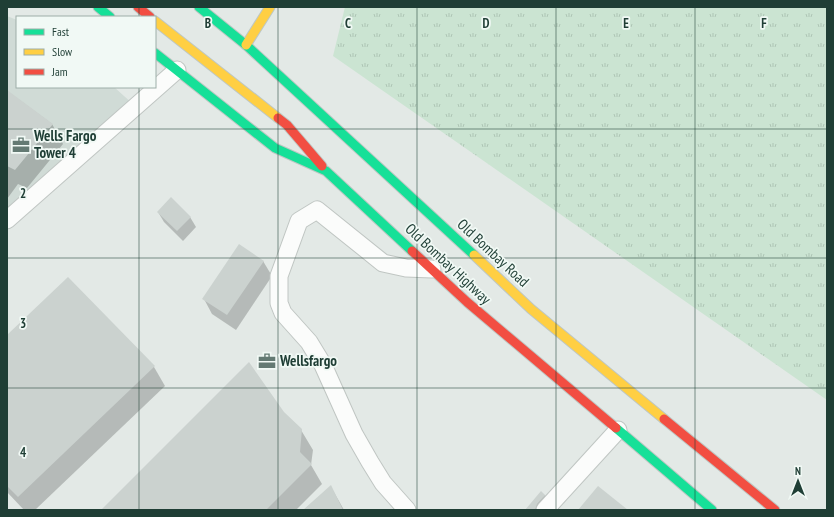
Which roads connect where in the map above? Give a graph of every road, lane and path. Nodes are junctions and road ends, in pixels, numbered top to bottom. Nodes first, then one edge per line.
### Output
1 (98, 7) edge
2 (138, 7) edge
3 (199, 7) edge
4 (270, 7) edge
5 (209, 10) edge
6 (109, 16) edge
7 (149, 16) edge
8 (156, 22) edge
9 (246, 45) junction
10 (156, 54) edge
11 (177, 70) junction
12 (326, 171) junction
13 (7, 220) edge
14 (432, 269) junction
15 (618, 430) junction
16 (407, 510) edge
17 (545, 510) edge
18 (712, 510) edge
19 (776, 510) edge

1 - 6 main road
2 - 7 main road
3 - 5 main road, Old Bombay Road
4 - 9 main road
5 - 9 main road, Old Bombay Road
8 - 12 main road
9 - 19 main road, Old Bombay Road
10 - 11 main road, Old Bombay Highway
11 - 12 main road, Old Bombay Highway
11 - 13 street
12 - 14 main road, Old Bombay Highway
14 - 15 main road, Old Bombay Highway
14 - 16 street
15 - 17 street
15 - 18 main road, Old Bombay Highway

